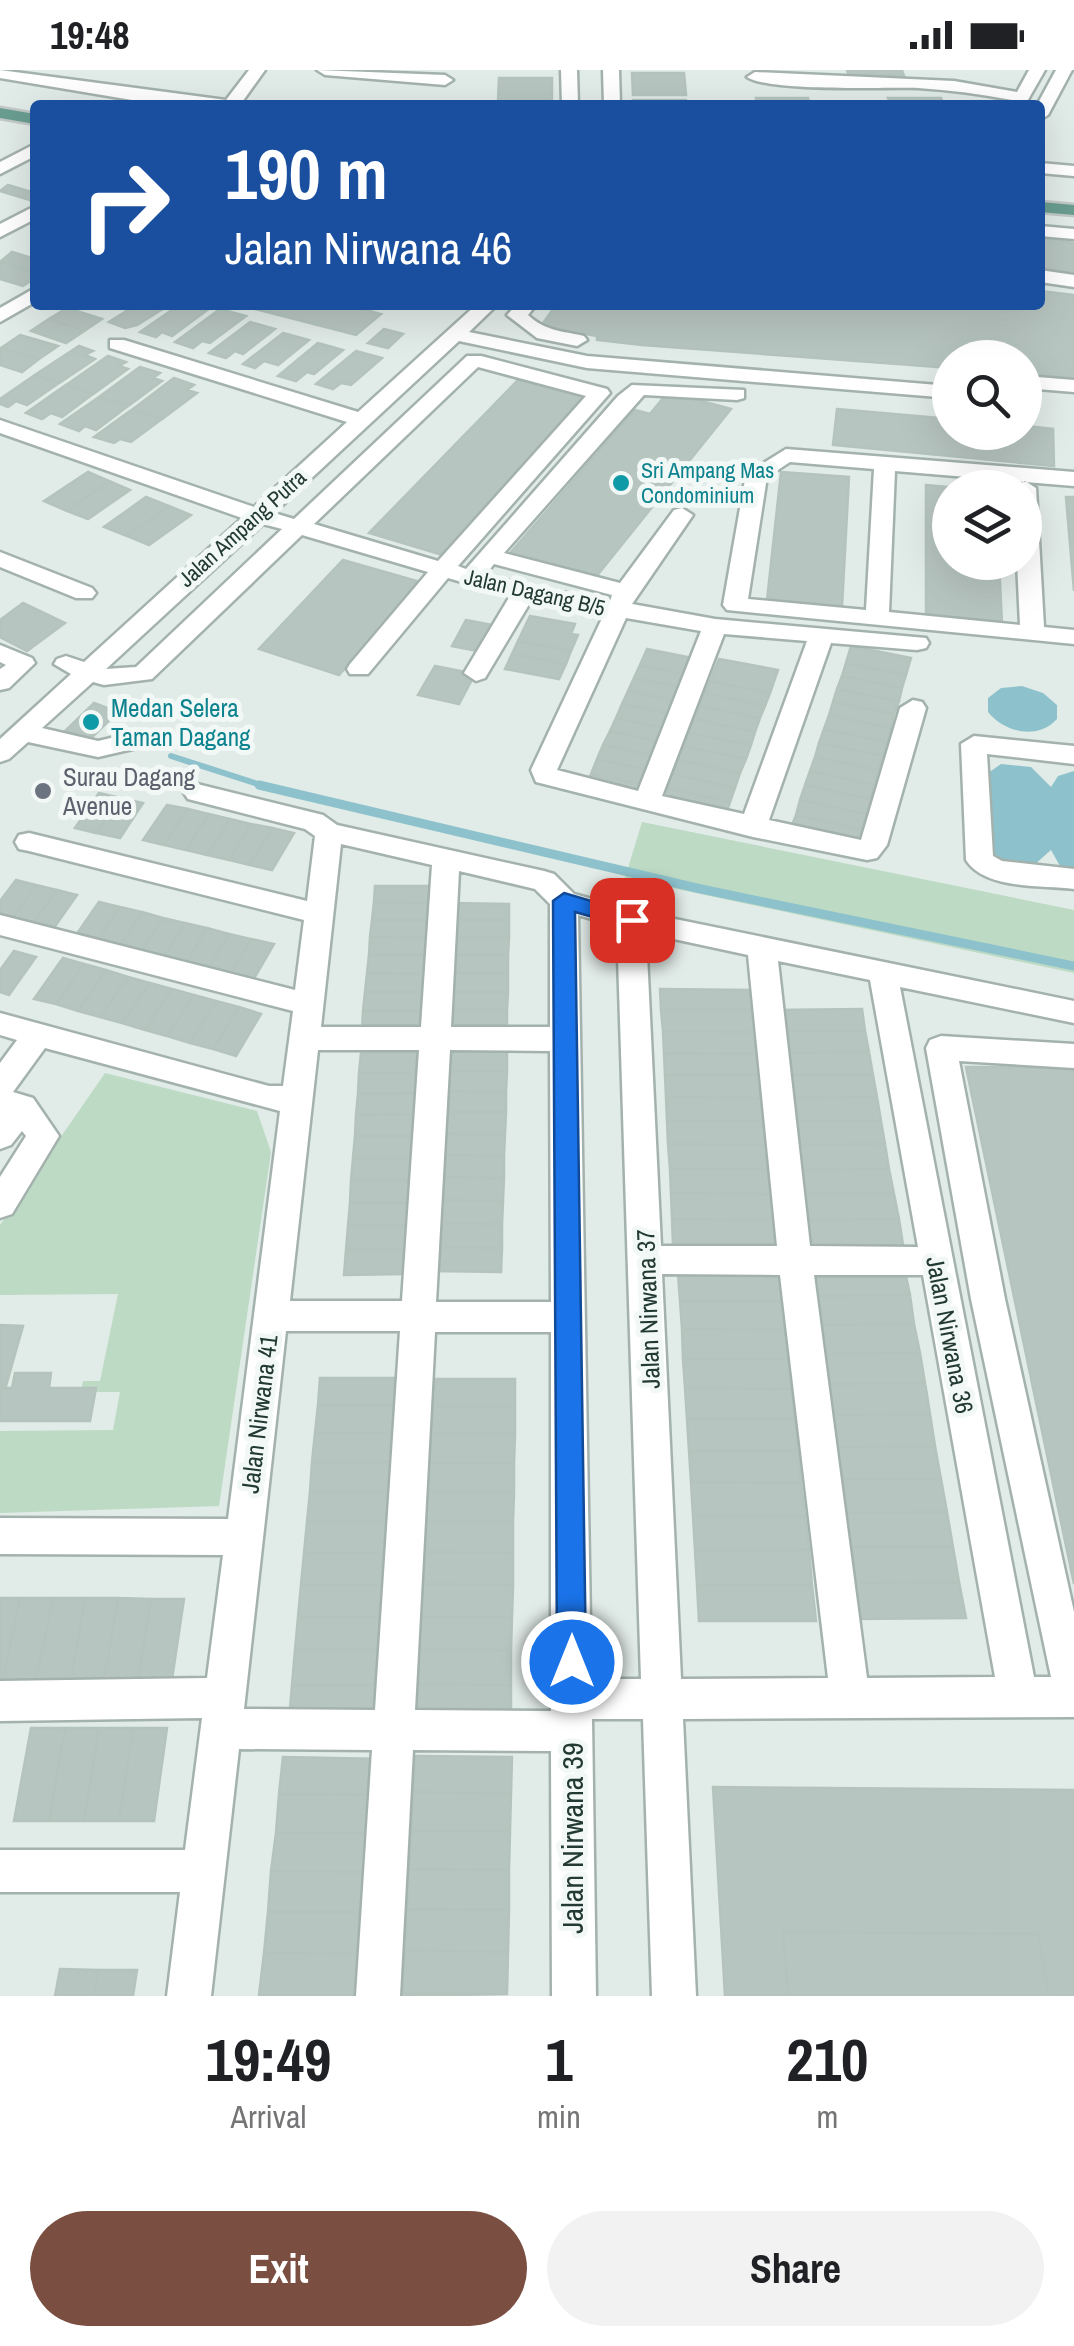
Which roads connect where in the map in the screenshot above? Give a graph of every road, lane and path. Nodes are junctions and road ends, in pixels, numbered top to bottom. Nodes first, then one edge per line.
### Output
1 (99, 70) edge
2 (257, 70) edge
3 (325, 70) edge
4 (569, 70) edge
5 (611, 70) edge
6 (1037, 70) edge
7 (1064, 70) edge
8 (0, 73) edge
9 (422, 74) edge
10 (755, 77) dead end
11 (930, 77) edge
12 (444, 81) edge
13 (825, 84) junction
14 (868, 84) junction
15 (79, 86) junction
16 (1050, 93) junction
17 (1074, 96) edge
18 (0, 100) edge
19 (191, 100) edge
20 (235, 100) edge
21 (570, 100) edge
22 (612, 100) edge
23 (830, 100) edge
24 (873, 100) edge
25 (1014, 100) edge
26 (1019, 100) edge
27 (1045, 104) edge
28 (30, 105) edge
29 (0, 113) edge
30 (30, 119) edge
31 (0, 142) edge
32 (30, 147) edge
33 (30, 151) edge
34 (1045, 168) edge
35 (0, 170) edge
36 (1074, 171) edge
37 (1045, 195) edge
38 (1074, 198) edge
39 (1045, 207) edge
40 (1074, 210) edge
41 (30, 214) edge
42 (1045, 231) edge
43 (0, 232) edge
44 (1074, 234) edge
45 (1045, 277) edge
46 (1074, 281) edge
47 (30, 297) edge
48 (456, 310) edge
49 (482, 310) edge
50 (521, 310) edge
51 (0, 316) edge
52 (435, 329) junction
53 (458, 335) junction
54 (117, 344) dead end
55 (539, 345) junction
56 (932, 374) edge
57 (1042, 383) edge
58 (1074, 386) edge
59 (932, 391) edge
60 (740, 394) dead end
61 (1042, 399) edge
62 (1074, 402) edge
63 (351, 417) junction
64 (0, 426) edge
65 (885, 464) junction
66 (932, 470) edge
67 (1074, 479) edge
68 (1042, 482) edge
69 (244, 511) junction
70 (682, 514) dead end
71 (296, 527) junction
72 (489, 556) junction
73 (0, 559) edge
74 (442, 570) junction
75 (470, 578) junction
76 (1030, 580) edge
77 (84, 593) dead end
78 (524, 593) junction
79 (621, 601) junction
80 (877, 619) junction
81 (715, 626) junction
82 (1032, 633) junction
83 (821, 636) junction
84 (1074, 637) edge
85 (917, 643) dead end
86 (11, 658) edge
87 (77, 667) junction
88 (359, 669) dead end
89 (476, 673) dead end
90 (0, 682) edge
91 (913, 708) dead end
92 (11, 729) edge
93 (128, 742) dead end
94 (0, 753) edge
95 (1074, 756) edge
96 (197, 793) dead end
97 (647, 802) junction
98 (752, 828) junction
99 (329, 832) junction
100 (29, 842) dead end
101 (446, 857) junction
102 (1074, 879) edge
103 (564, 901) junction
104 (319, 914) junction
105 (632, 920) junction
106 (0, 925) edge
107 (762, 949) junction
108 (883, 972) junction
109 (1074, 1012) edge
110 (306, 1021) junction
111 (0, 1024) edge
112 (38, 1034) junction
113 (434, 1038) junction
114 (565, 1038) junction
115 (1074, 1056) edge
116 (7, 1098) edge
117 (297, 1098) junction
118 (0, 1136) edge
119 (0, 1204) edge
120 (646, 1260) junction
121 (795, 1260) junction
122 (937, 1261) junction
123 (944, 1299) junction
124 (988, 1299) junction
125 (271, 1316) junction
126 (421, 1316) junction
127 (568, 1317) junction
128 (0, 1536) edge
129 (244, 1537) junction
130 (1074, 1665) edge
131 (1018, 1697) junction
132 (1074, 1697) edge
133 (665, 1698) junction
134 (850, 1698) junction
135 (0, 1701) edge
136 (223, 1714) junction
137 (572, 1715) junction
138 (395, 1730) junction
139 (0, 1870) edge
140 (204, 1871) junction
141 (190, 1996) edge
142 (378, 1996) edge
143 (574, 1996) edge
144 (674, 1996) edge

1 - 15 street
2 - 20 street
3 - 9 street
4 - 21 street
5 - 22 street
6 - 26 street
7 - 16 street
8 - 15 street
9 - 12 street
10 - 13 street
11 - 14 street
11 - 25 street
13 - 14 street
13 - 23 street
14 - 24 street
15 - 19 street
16 - 17 street
16 - 27 street
18 - 28 main road
29 - 30 main road
31 - 32 street
33 - 35 street
34 - 36 street
37 - 38 main road
39 - 40 main road
41 - 43 street
42 - 44 street
45 - 46 street
47 - 51 street
48 - 52 street, Jalan Ampang Putra
49 - 53 street, Jalan Ampang Putra
50 - 55 street
52 - 53 street
52 - 63 street, Jalan Ampang Putra
53 - 55 street
53 - 63 street, Jalan Ampang Putra
54 - 63 street
55 - 56 street
55 - 59 street
57 - 58 street
60 - 72 street
61 - 62 street
63 - 69 street, Jalan Ampang Putra
64 - 69 street, Jalan Dagang B/5
65 - 66 street
65 - 80 street
65 - 80 street
67 - 68 street
69 - 71 street, Jalan Dagang B/5
69 - 87 street, Jalan Ampang Putra
70 - 79 street
71 - 74 street, Jalan Dagang B/5
71 - 74 street
71 - 87 street
72 - 75 street
72 - 79 street
73 - 77 street
74 - 75 street, Jalan Dagang B/5
74 - 88 street
75 - 78 street, Jalan Dagang B/5
76 - 82 street
78 - 79 street, Jalan Dagang B/5
78 - 89 street
79 - 81 street, Jalan Dagang B/5
79 - 97 street
80 - 82 street
81 - 83 street, Jalan Dagang B/5
81 - 97 street
82 - 84 street
83 - 85 street, Jalan Dagang B/5
83 - 98 street
86 - 90 street
87 - 92 street, Jalan Ampang Putra
91 - 98 street
92 - 93 street
92 - 94 street, Jalan Ampang Putra
95 - 102 street
96 - 99 street
97 - 98 street
99 - 101 street
99 - 104 street, Jalan Nirwana 41
100 - 104 street
101 - 103 street
101 - 113 street
103 - 105 street
103 - 114 street, Jalan Nirwana 39
104 - 110 street, Jalan Nirwana 41
105 - 107 street
105 - 120 street, Jalan Nirwana 37
106 - 110 street
107 - 108 street
107 - 121 street
108 - 109 street
108 - 122 street, Jalan Nirwana 36
110 - 113 street
110 - 117 street, Jalan Nirwana 41
111 - 112 street
112 - 116 street
112 - 117 street
113 - 114 street
113 - 126 street
114 - 127 street, Jalan Nirwana 39
115 - 124 street
116 - 118 street
116 - 119 street
117 - 125 street, Jalan Nirwana 41
120 - 121 street
120 - 133 street, Jalan Nirwana 37
121 - 122 street
121 - 134 street
122 - 123 street, Jalan Nirwana 36
123 - 124 street
123 - 131 street, Jalan Nirwana 36
124 - 130 street
125 - 126 street
125 - 129 street, Jalan Nirwana 41
126 - 127 street
126 - 138 street
127 - 137 street, Jalan Nirwana 39
128 - 129 street
129 - 136 street, Jalan Nirwana 41
131 - 132 street
131 - 134 street
133 - 134 street
133 - 137 street
133 - 144 street, Jalan Nirwana 37
135 - 136 street
136 - 138 street
136 - 140 street, Jalan Nirwana 41
137 - 138 street
137 - 143 street, Jalan Nirwana 39
138 - 142 street
139 - 140 street
140 - 141 street, Jalan Nirwana 41

